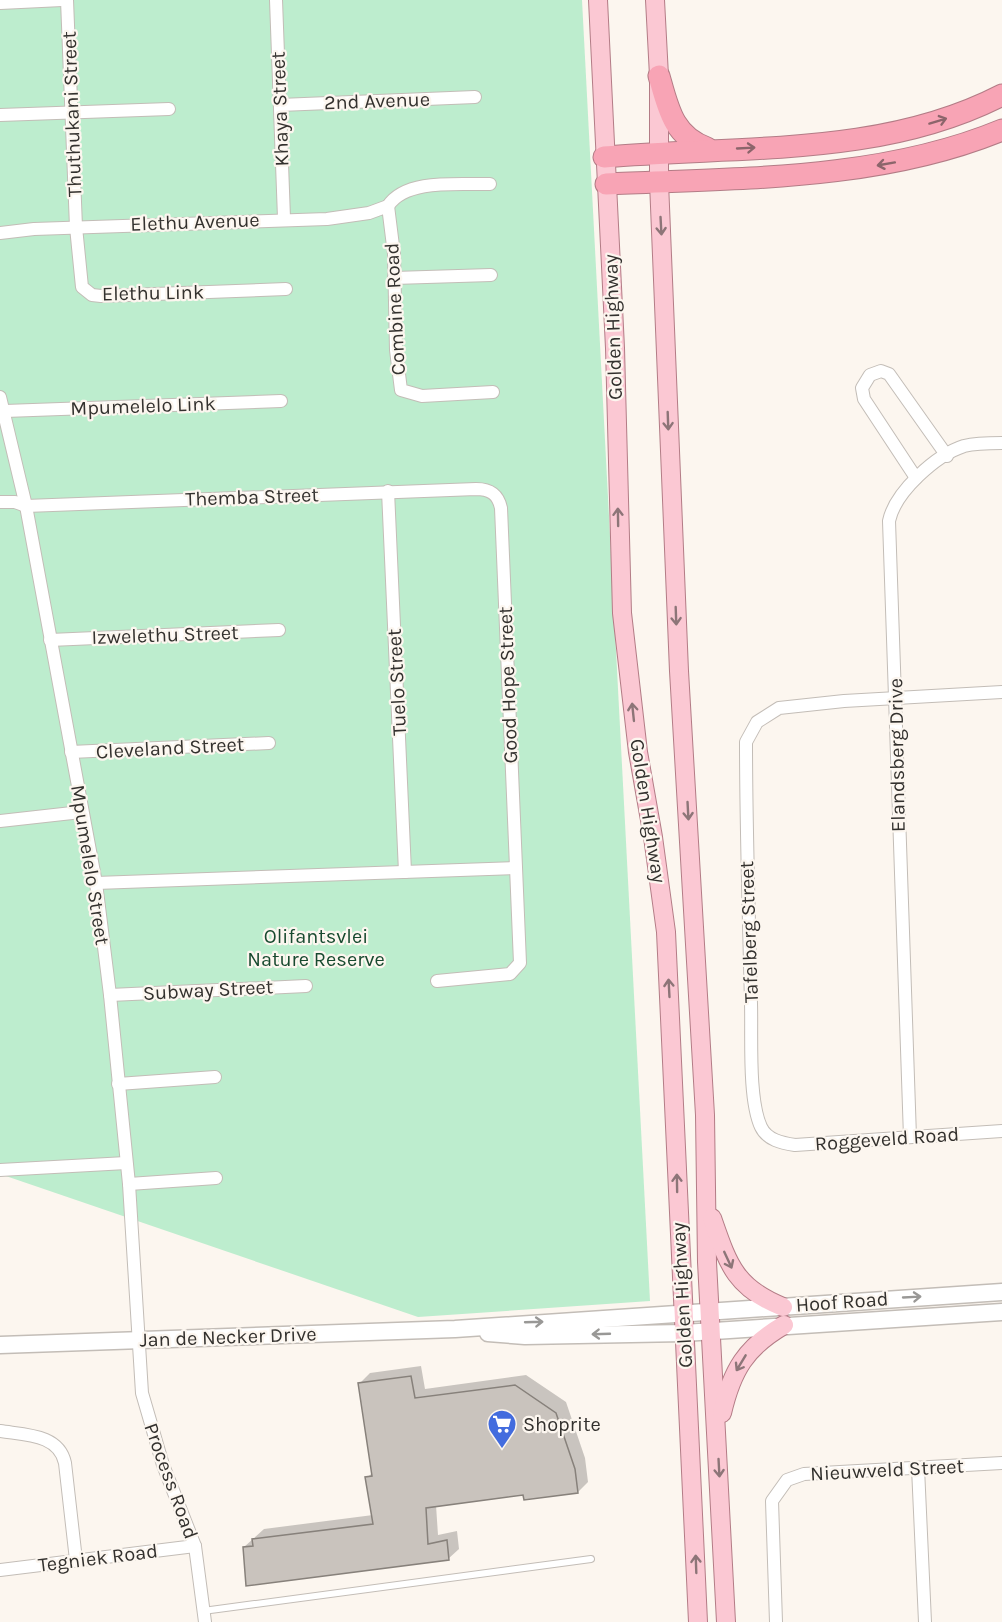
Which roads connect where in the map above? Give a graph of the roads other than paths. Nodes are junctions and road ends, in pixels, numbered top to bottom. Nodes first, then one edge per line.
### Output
1 (62, 0) edge
2 (67, 0) edge
3 (276, 0) edge
4 (598, 0) edge
5 (655, 0) edge
6 (0, 3) edge
7 (659, 76) junction
8 (1002, 95) edge
9 (475, 97) dead end
10 (280, 105) junction
11 (169, 109) dead end
12 (72, 113) junction
13 (0, 115) edge
14 (1002, 130) edge
15 (712, 150) junction
16 (658, 152) junction
17 (604, 157) junction
18 (659, 182) junction
19 (490, 184) dead end
20 (606, 184) junction
21 (388, 206) junction
22 (284, 218) junction
23 (76, 227) junction
24 (0, 233) edge
25 (491, 275) dead end
26 (394, 278) junction
27 (286, 289) dead end
28 (493, 393) dead end
29 (0, 397) edge
30 (281, 401) dead end
31 (5, 411) junction
32 (1002, 442) edge
33 (947, 456) junction
34 (916, 478) junction
35 (388, 491) junction
36 (500, 501) joint
37 (0, 502) edge
38 (26, 506) junction
39 (279, 630) dead end
40 (50, 640) junction
41 (1002, 692) edge
42 (894, 699) junction
43 (269, 743) dead end
44 (71, 752) junction
45 (81, 812) junction
46 (0, 821) edge
47 (515, 868) junction
48 (405, 872) junction
49 (96, 883) junction
50 (436, 981) dead end
51 (306, 986) dead end
52 (110, 995) junction
53 (215, 1077) dead end
54 (118, 1083) junction
55 (1002, 1131) edge
56 (909, 1137) junction
57 (772, 1139) joint
58 (126, 1163) junction
59 (0, 1170) edge
60 (216, 1178) dead end
61 (129, 1184) junction
62 (708, 1205) junction
63 (1002, 1292) edge
64 (1002, 1312) edge
65 (783, 1316) junction
66 (710, 1322) junction
67 (683, 1323) junction
68 (138, 1340) junction
69 (0, 1345) edge
70 (717, 1430) junction
71 (0, 1431) edge
72 (1002, 1463) edge
73 (918, 1468) junction
74 (195, 1546) junction
75 (591, 1559) dead end
76 (76, 1560) junction
77 (0, 1570) edge
78 (204, 1616) edge
79 (698, 1622) edge
80 (726, 1622) edge
81 (776, 1622) edge
82 (925, 1622) edge

1 - 6 street
2 - 12 street, Thuthukani Street
3 - 10 street, Khaya Street
4 - 17 main road, Golden Highway
5 - 7 main road, Golden Highway
7 - 15 highway
7 - 16 main road, Golden Highway
15 -> 8 highway
9 - 10 street, 2nd Avenue
10 - 22 street, Khaya Street
11 - 12 street
12 - 13 street
12 - 23 street, Thuthukani Street
14 -> 18 highway
15 - 16 highway
16 - 17 highway
16 - 18 main road, Golden Highway
17 - 20 main road, Golden Highway
18 - 20 highway
18 -> 62 main road, Golden Highway
19 - 21 street
67 -> 20 main road, Golden Highway
21 - 22 street, Elethu Avenue
21 - 26 street, Combine Road
22 - 23 street, Elethu Avenue
23 - 24 street, Elethu Avenue
23 - 27 street, Elethu Link
25 - 26 street
26 - 28 street, Combine Road
29 - 31 street, Mpumelelo Street
30 - 31 street, Mpumelelo Link
31 - 38 street, Mpumelelo Street
32 - 33 street, Elandsberg Drive
33 - 34 street, Elandsberg Drive
33 - 34 street
34 - 42 street, Elandsberg Drive
35 - 36 street, Themba Street
35 - 38 street, Themba Street
35 - 48 street, Tuelo Street
36 - 47 street, Good Hope Street
37 - 38 street, Themba Street
38 - 40 street, Mpumelelo Street
39 - 40 street, Izwelethu Street
40 - 44 street, Mpumelelo Street
41 - 42 street
42 - 56 street, Elandsberg Drive
42 - 57 street, Tafelberg Street
43 - 44 street, Cleveland Street
44 - 45 street, Mpumelelo Street
45 - 46 street
45 - 49 street, Mpumelelo Street
47 - 48 street
47 - 50 street, Good Hope Street
48 - 49 street
49 - 52 street, Mpumelelo Street
51 - 52 street, Subway Street
52 - 54 street, Mpumelelo Street
53 - 54 street
54 - 58 street, Mpumelelo Street
55 - 56 street, Roggeveld Road
56 - 57 street, Roggeveld Road
58 - 59 street
58 - 61 street, Mpumelelo Street
60 - 61 street
61 - 68 street, Mpumelelo Street
62 -> 65 main road
62 - 66 main road, Golden Highway
65 -> 63 main road, Hoof Road
64 - 65 main road, Hoof Road
65 - 66 main road, Hoof Road
65 -> 70 main road
66 - 67 main road, Hoof Road
66 - 70 main road, Golden Highway
67 - 68 main road, Jan de Necker Drive
79 -> 67 main road, Golden Highway
68 - 69 main road, Jan de Necker Drive
68 - 74 street, Process Road
70 -> 80 main road, Golden Highway
71 - 76 street
72 - 73 street, Nieuwveld Street
73 - 81 street, Nieuwveld Street
73 - 82 street
74 - 76 street, Tegniek Road
74 - 78 street, Process Road
75 - 78 lane
76 - 77 street, Tegniek Road

